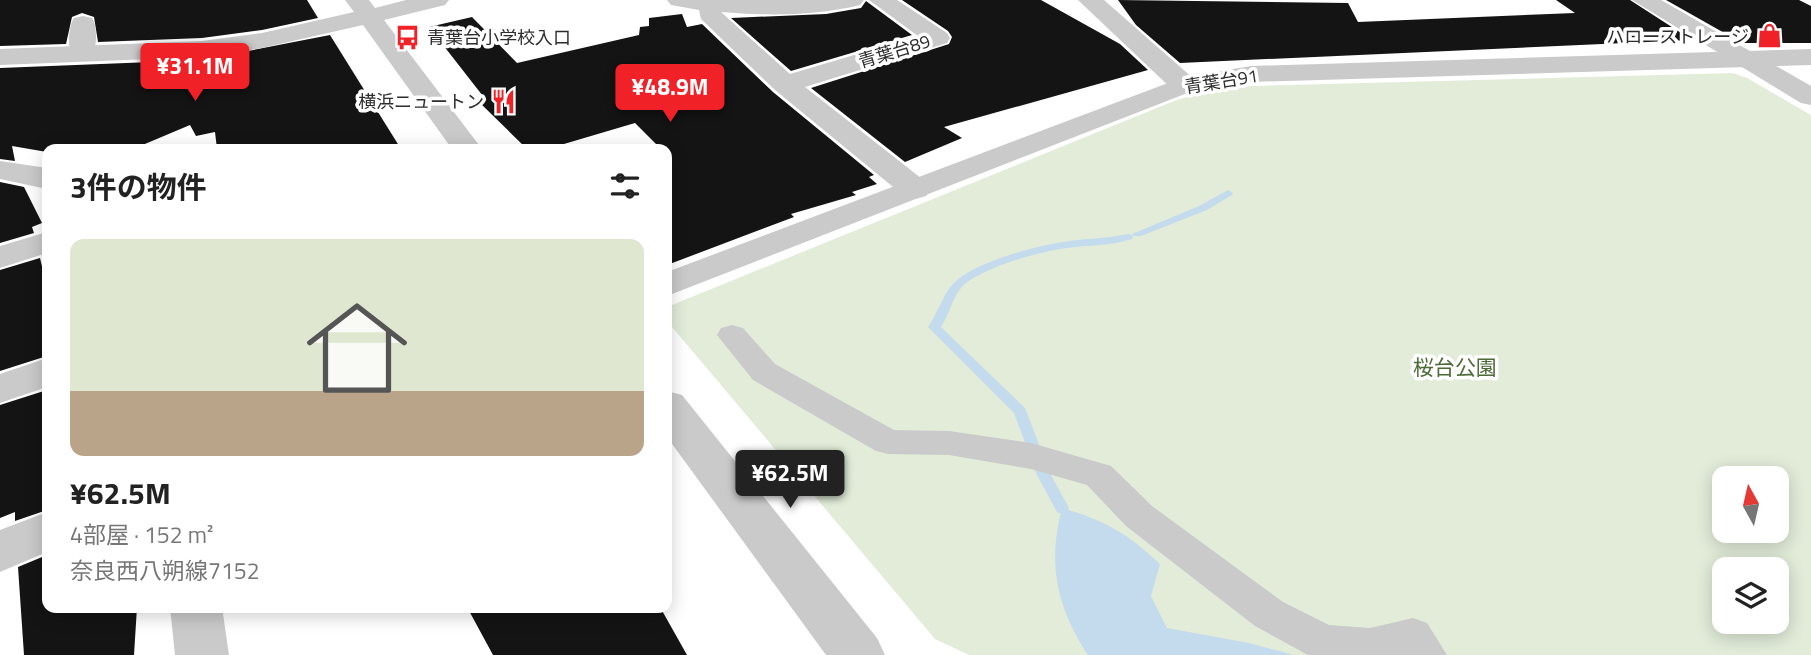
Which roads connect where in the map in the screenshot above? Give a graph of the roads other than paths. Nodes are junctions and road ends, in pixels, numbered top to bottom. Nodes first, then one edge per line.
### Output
1 (437, 0) edge
2 (678, 0) edge
3 (852, 0) edge
4 (881, 0) edge
5 (1090, 0) edge
6 (1644, 0) edge
7 (714, 3) edge
8 (362, 8) edge
9 (83, 23) dead end
10 (82, 54) junction
11 (0, 57) edge
12 (1811, 57) edge
13 (1746, 59) junction
14 (785, 84) junction
15 (1184, 85) junction
16 (1811, 97) edge
17 (463, 144) edge
18 (0, 170) edge
19 (42, 176) edge
20 (915, 189) junction
21 (42, 244) edge
22 (0, 257) edge
23 (672, 283) edge
24 (732, 334) dead end
25 (42, 374) edge
26 (0, 389) edge
27 (672, 413) edge
28 (42, 533) edge
29 (0, 552) edge
30 (198, 613) edge
31 (202, 655) edge
32 (858, 655) edge
33 (1426, 655) edge

1 - 8 street
2 - 7 street
3 - 7 street
4 - 14 street, 青葉台89
5 - 15 street
6 - 13 street
7 - 14 street
8 - 10 street
8 - 17 street
9 - 10 street
10 - 11 street
12 - 13 street, 青葉台91
13 - 15 street, 青葉台91
13 - 16 street
14 - 20 street
15 - 20 street, 青葉台91
18 - 19 street
20 - 23 street, 青葉台91
21 - 22 street
24 - 33 street
25 - 26 street
27 - 32 street
28 - 29 street
30 - 31 street

